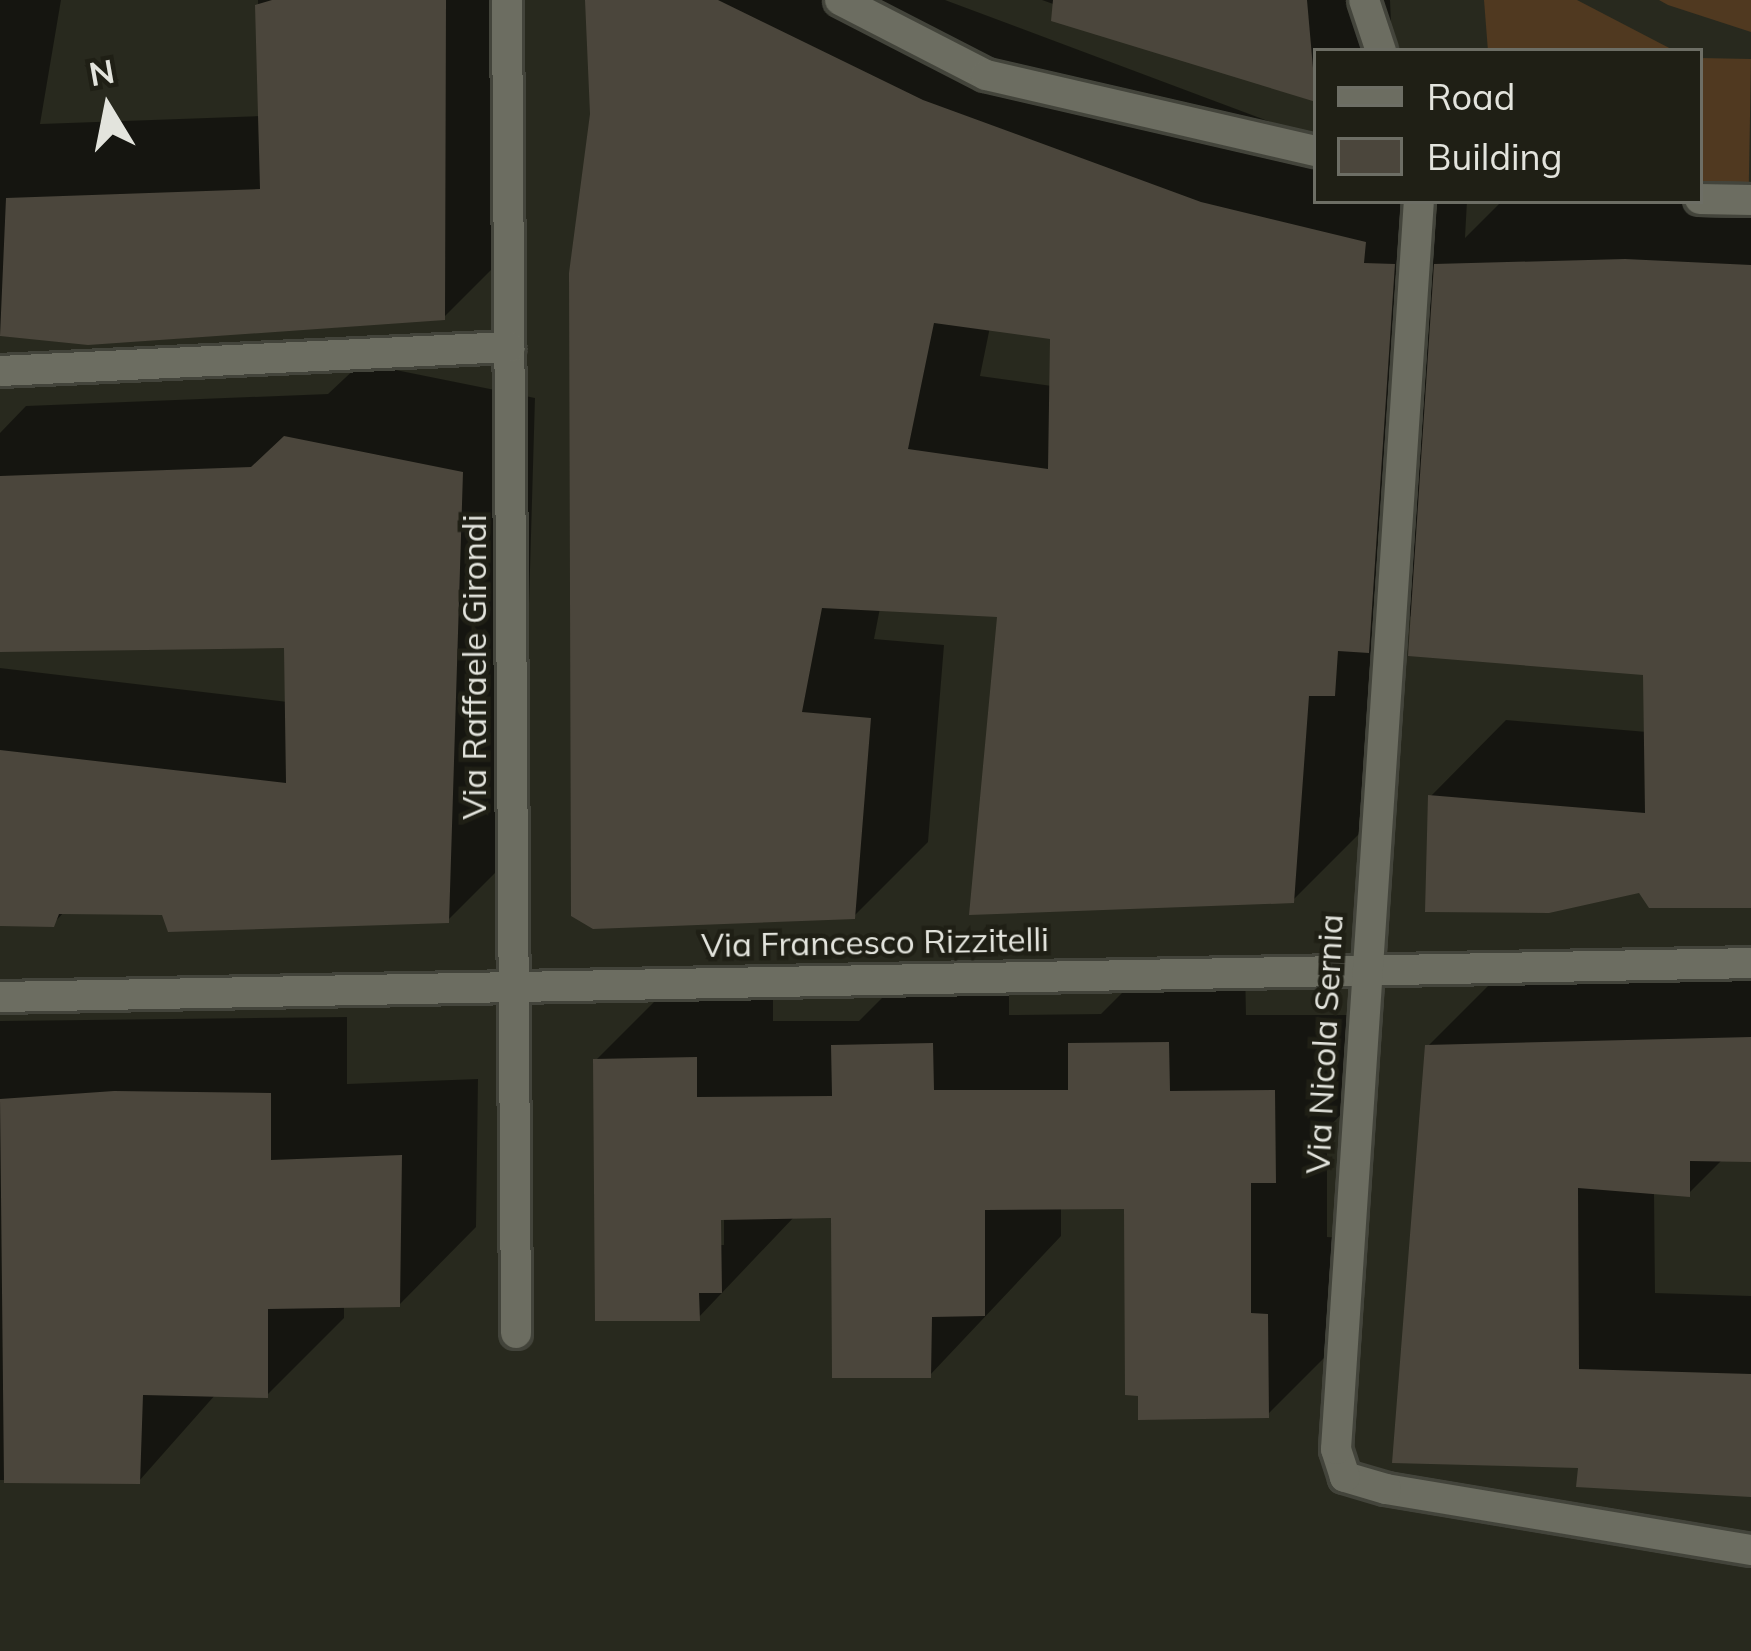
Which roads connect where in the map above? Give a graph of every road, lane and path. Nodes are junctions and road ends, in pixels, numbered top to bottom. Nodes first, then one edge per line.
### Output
1 (507, 0) edge
2 (840, 0) edge
3 (1364, 0) edge
4 (1380, 48) edge
5 (1313, 150) edge
6 (1703, 199) edge
7 (1751, 200) edge
8 (1419, 204) edge
9 (509, 346) junction
10 (0, 371) edge
11 (1751, 963) edge
12 (1364, 966) junction
13 (510, 986) junction
14 (0, 997) edge
15 (516, 1333) dead end
16 (1751, 1550) edge

1 - 9 street, Via Raffaele Girondi
2 - 5 street
3 - 4 street
6 - 7 street
8 - 12 street, Via Nicola Sernia
9 - 10 street
9 - 13 street, Via Raffaele Girondi
11 - 12 street, Via Francesco Rizzitelli
12 - 13 street, Via Francesco Rizzitelli
12 - 16 street, Via Nicola Sernia
13 - 14 street, Via Francesco Rizzitelli
13 - 15 street, Via Raffaele Girondi

